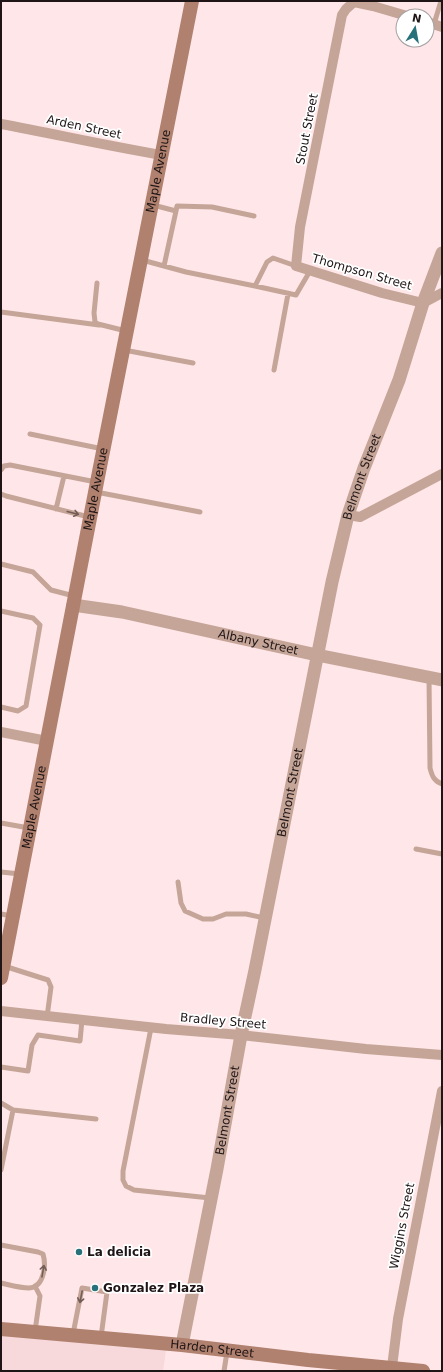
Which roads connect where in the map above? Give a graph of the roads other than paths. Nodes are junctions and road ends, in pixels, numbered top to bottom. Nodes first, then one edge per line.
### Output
1 (192, 1) edge
2 (441, 1) edge
3 (395, 12) edge
4 (435, 21) edge
5 (1, 124) edge
6 (162, 155) junction
7 (152, 204) junction
8 (176, 211) junction
9 (254, 216) dead end
10 (442, 253) edge
11 (142, 259) junction
12 (164, 266) junction
13 (296, 266) junction
14 (310, 271) junction
15 (97, 283) dead end
16 (255, 286) junction
17 (442, 293) edge
18 (288, 294) junction
19 (423, 303) junction
20 (1, 312) edge
21 (99, 325) junction
22 (127, 331) junction
23 (123, 350) junction
24 (193, 363) dead end
25 (274, 370) dead end
26 (30, 434) dead end
27 (104, 450) junction
28 (1, 470) edge
29 (442, 474) edge
30 (64, 476) junction
31 (96, 487) junction
32 (1, 494) edge
33 (56, 509) junction
34 (200, 512) dead end
35 (348, 515) junction
36 (90, 517) junction
37 (1, 564) edge
38 (74, 601) junction
39 (1, 612) edge
40 (317, 655) junction
41 (436, 678) edge
42 (1, 708) edge
43 (1, 732) edge
44 (47, 741) junction
45 (442, 784) edge
46 (1, 823) edge
47 (30, 829) junction
48 (416, 849) dead end
49 (442, 854) edge
50 (1, 872) edge
51 (21, 874) junction
52 (178, 882) dead end
53 (7, 915) edge
54 (265, 918) junction
55 (2, 972) edge
56 (1, 1012) edge
57 (48, 1017) junction
58 (82, 1020) junction
59 (151, 1028) junction
60 (241, 1035) junction
61 (442, 1055) edge
62 (1, 1067) edge
63 (442, 1091) edge
64 (1, 1103) edge
65 (13, 1110) junction
66 (96, 1119) dead end
67 (1, 1170) edge
68 (211, 1198) junction
69 (1, 1245) edge
70 (1, 1283) edge
71 (35, 1286) junction
72 (1, 1329) edge
73 (35, 1332) junction
74 (73, 1336) junction
75 (101, 1338) junction
76 (182, 1345) junction
77 (227, 1351) junction
78 (392, 1367) junction
79 (224, 1371) edge
80 (423, 1371) edge

1 - 6 main road, Maple Avenue
2 - 4 lane
3 - 13 street, Stout Street
5 - 6 street, Arden Street
6 - 7 main road, Maple Avenue
7 - 8 lane
7 - 11 main road, Maple Avenue
8 - 9 lane
8 - 12 lane
10 - 19 street, Belmont Street
11 - 12 lane
11 - 22 main road, Maple Avenue
12 - 16 lane
13 - 14 street, Thompson Street
13 - 16 lane
14 - 18 lane
14 - 19 street, Thompson Street
15 - 21 lane
16 - 18 lane
17 - 19 street, Thompson Street
18 - 25 lane
19 - 35 street, Belmont Street
20 - 21 lane
21 - 22 lane
22 - 23 main road, Maple Avenue
23 - 24 lane
23 - 27 main road, Maple Avenue
26 - 27 lane
27 - 31 main road, Maple Avenue
28 - 30 lane
29 - 35 street
30 - 31 lane
30 - 33 lane
31 - 34 lane
31 - 36 main road, Maple Avenue
32 - 33 lane
33 -> 36 lane
35 - 40 street, Belmont Street
36 - 38 main road, Maple Avenue
37 - 38 lane
38 - 40 street, Albany Street
38 - 44 main road, Maple Avenue
39 - 42 lane
40 - 41 street, Albany Street
40 - 54 street, Belmont Street
41 - 45 lane
43 - 44 street
44 - 47 main road, Maple Avenue
46 - 47 lane
47 - 51 main road, Maple Avenue
48 - 49 lane
50 - 51 lane
51 - 53 main road, Maple Avenue
52 - 54 lane
53 - 55 main road, Maple Avenue
54 - 60 street, Belmont Street
55 - 57 lane
56 - 57 street, Bradley Street
57 - 58 street, Bradley Street
58 - 59 street, Bradley Street
58 - 62 lane
59 - 60 street, Bradley Street
59 - 68 lane
60 - 61 street, Bradley Street
60 - 68 street, Belmont Street
63 - 78 street, Wiggins Street
64 - 65 lane
65 - 66 lane
65 - 67 lane
68 - 76 street, Belmont Street
71 -> 69 lane
70 - 71 lane
71 - 73 lane
72 - 73 main road, Harden Street
73 - 74 main road, Harden Street
74 - 75 main road, Harden Street
75 -> 74 lane
75 - 76 main road, Harden Street
76 - 77 main road, Harden Street
77 - 78 main road, Harden Street
77 - 79 lane
78 - 80 main road, Harden Street

